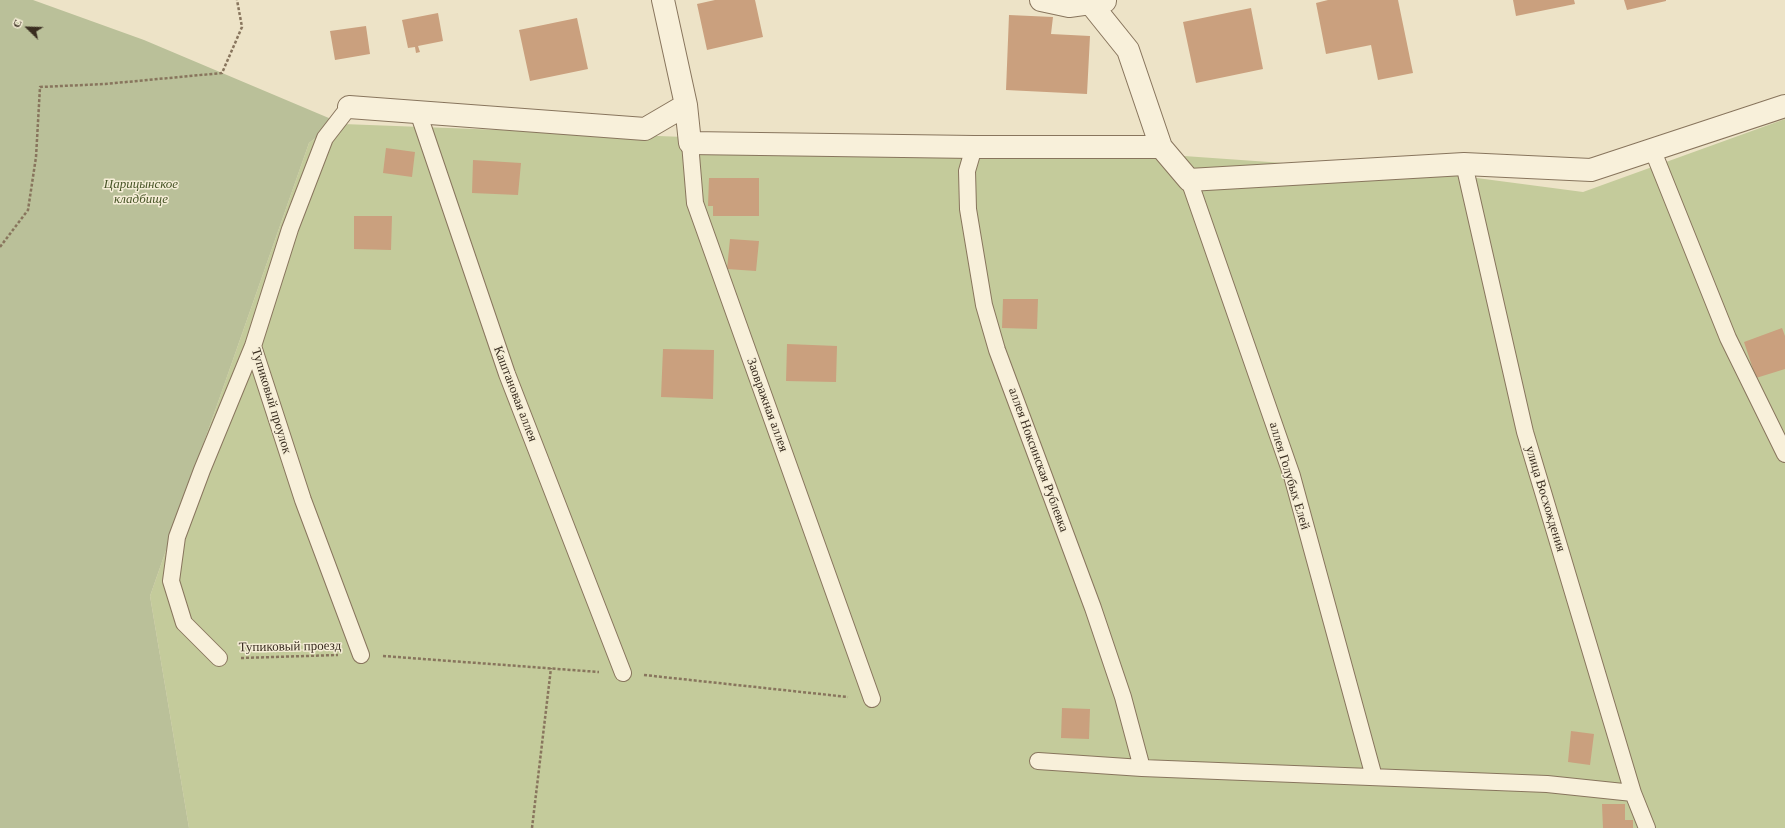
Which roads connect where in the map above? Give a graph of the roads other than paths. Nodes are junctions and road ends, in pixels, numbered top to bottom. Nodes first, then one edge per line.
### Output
1 (663, 0) edge
2 (1041, 0) edge
3 (1099, 2) edge
4 (686, 105) junction
5 (1785, 106) edge
6 (349, 107) joint
7 (418, 112) junction
8 (690, 143) junction
9 (974, 147) junction
10 (1161, 147) junction
11 (1653, 151) junction
12 (1464, 164) junction
13 (1189, 180) junction
14 (253, 346) junction
15 (1785, 454) edge
16 (361, 655) road end
17 (219, 658) road end
18 (623, 673) dead end
19 (872, 700) dead end
20 (1038, 761) dead end
21 (1142, 768) junction
22 (1374, 777) junction
23 (1633, 793) junction
24 (1647, 828) edge

1 - 4 street, Заовражная аллея
2 - 3 street
3 - 10 street
4 - 7 street
4 - 8 street, Заовражная аллея
5 - 11 street
6 - 7 street
6 - 14 lane, Тупиковый проулок
7 - 18 lane, Каштановая аллея
8 - 9 street
8 - 19 lane, Заовражная аллея
9 - 10 street
9 - 21 lane, аллея Ноксинская Рублевка
10 - 13 street
11 - 12 street
11 - 15 lane
12 - 13 street
12 - 23 lane, улица Восхождения
13 - 22 lane, аллея Голубых Елей
14 - 16 lane, Тупиковый проулок
14 - 17 lane
20 - 21 lane
21 - 22 lane
22 - 23 lane
23 - 24 lane, улица Восхождения

